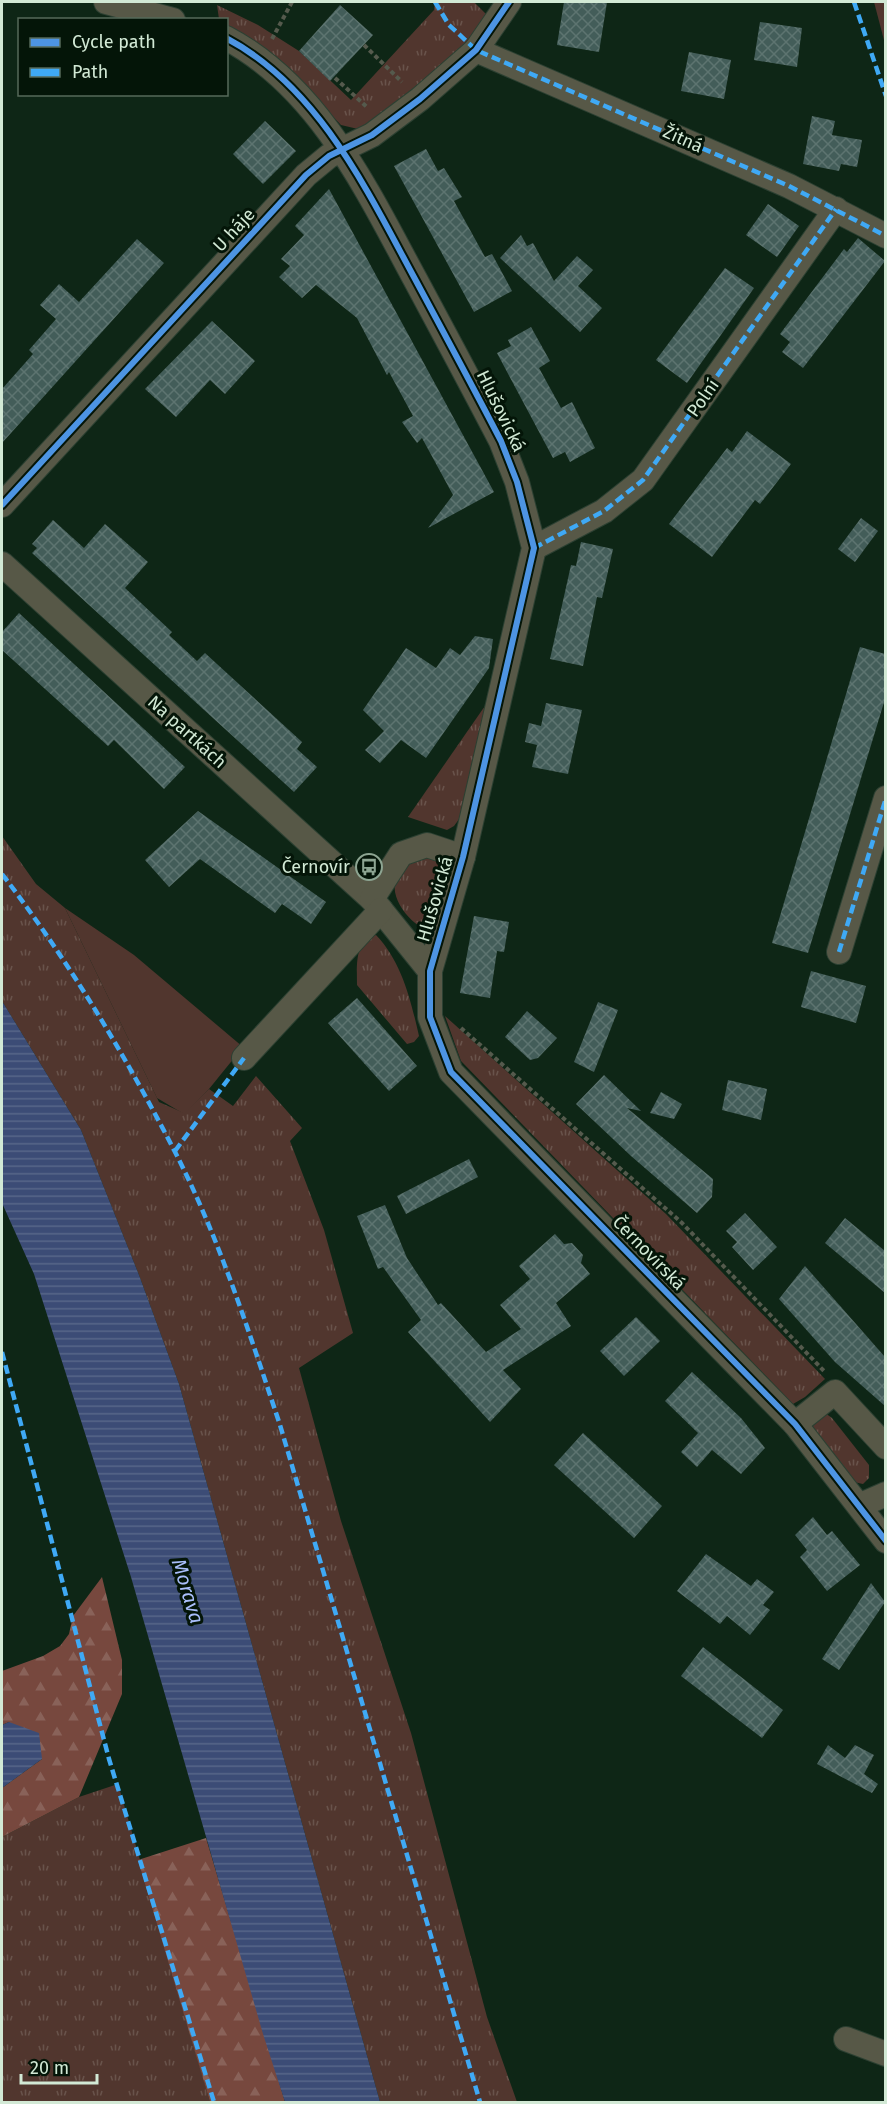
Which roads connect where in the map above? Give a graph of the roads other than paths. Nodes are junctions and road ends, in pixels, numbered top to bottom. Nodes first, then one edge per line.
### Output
1 (106, 2) edge
2 (508, 2) edge
3 (166, 18) edge
4 (228, 39) edge
5 (476, 50) junction
6 (342, 150) junction
7 (836, 209) junction
8 (885, 236) edge
9 (2, 505) edge
10 (534, 548) junction
11 (2, 564) edge
12 (885, 798) edge
13 (463, 857) junction
14 (376, 905) junction
15 (839, 951) dead end
16 (430, 971) junction
17 (244, 1058) dead end
18 (795, 1424) junction
19 (885, 1447) edge
20 (885, 1494) edge
21 (861, 1505) junction
22 (885, 1540) edge
23 (846, 2039) dead end
24 (885, 2054) edge

1 - 3 street
2 - 5 street, U háje
4 - 6 street, Hlušovická
5 - 6 street, U háje
5 - 7 street, Žitná
6 - 9 street, U háje
6 - 10 street, Hlušovická
7 - 8 street, Žitná
7 - 10 street, Polní
10 - 13 street, Hlušovická
11 - 14 street, Na partkách
12 - 15 street
13 - 14 street, Hlušovická
13 - 16 street, Hlušovická
14 - 16 street, Na partkách
14 - 17 street, Hlušovická
16 - 18 street, Černovírská
18 - 19 street
18 - 21 street, Černovírská
20 - 21 street
21 - 22 street, Černovírská
23 - 24 street

